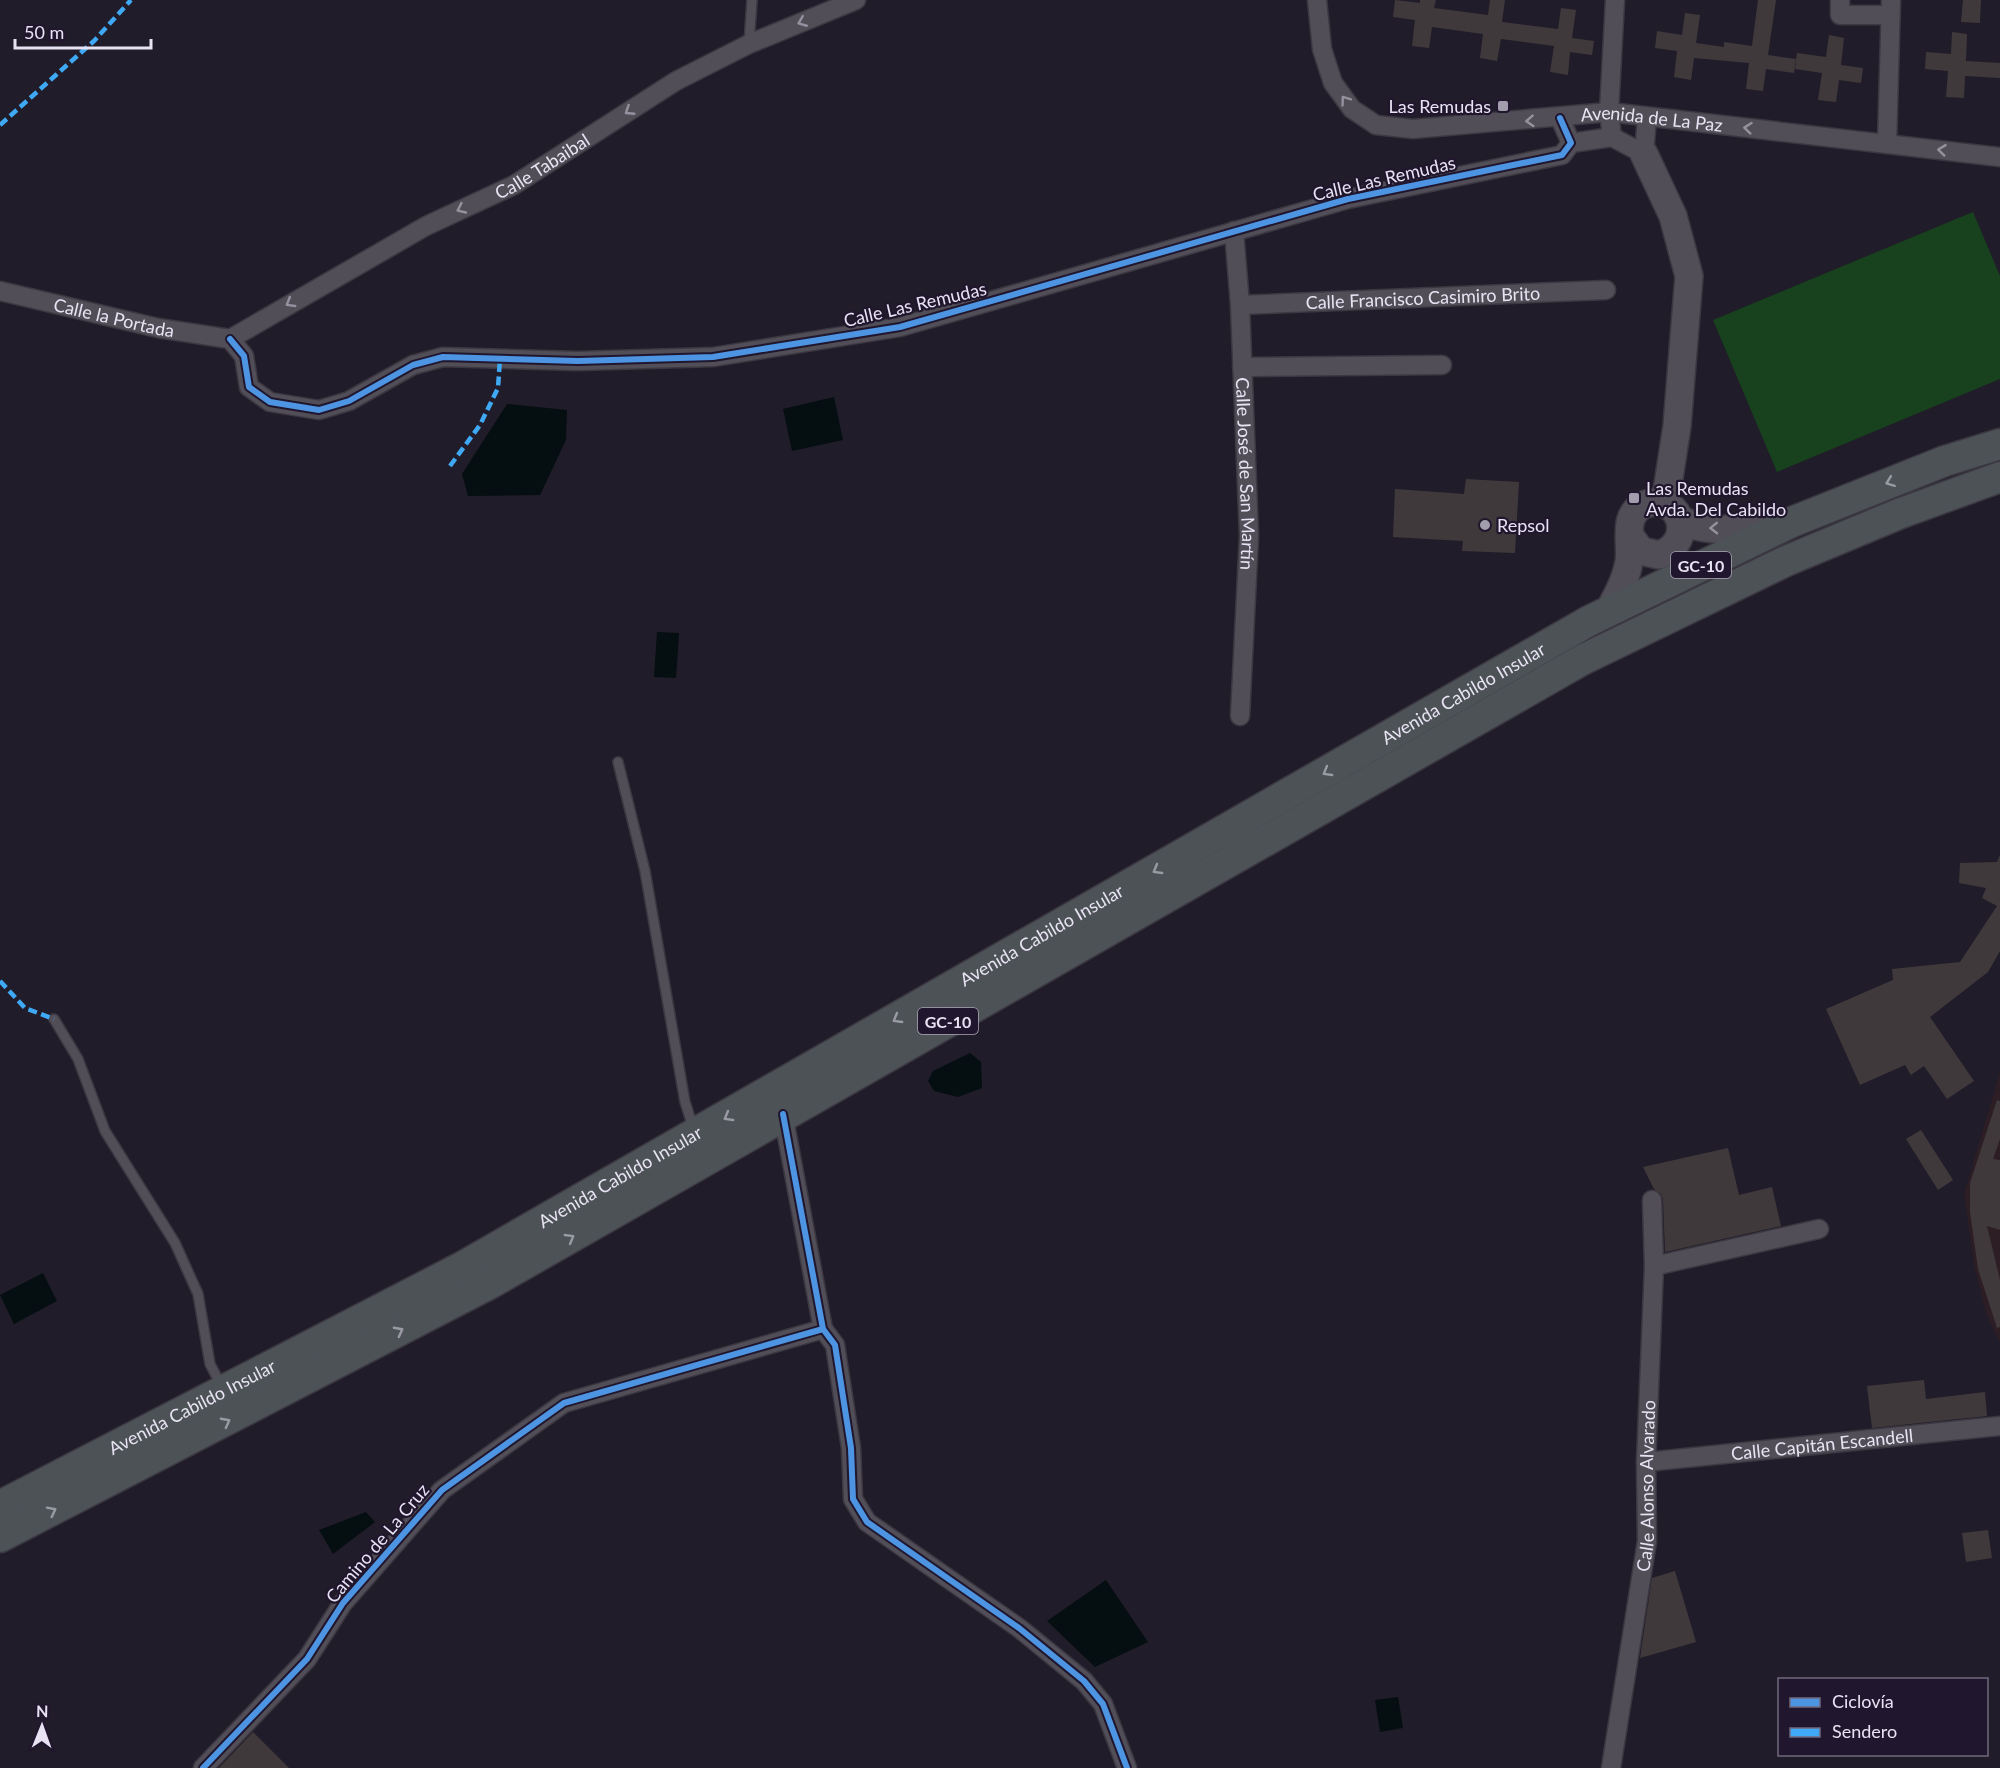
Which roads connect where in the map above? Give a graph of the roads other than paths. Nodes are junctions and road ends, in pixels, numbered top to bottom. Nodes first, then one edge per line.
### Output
1 (752, 0) edge
2 (856, 0) edge
3 (1317, 0) edge
4 (1615, 0) edge
5 (1840, 0) edge
6 (1890, 8) edge
7 (749, 44) junction
8 (1609, 112) junction
9 (1560, 117) junction
10 (1647, 117) junction
11 (1611, 137) junction
12 (1571, 143) junction
13 (1887, 144) junction
14 (1644, 154) junction
15 (2000, 157) edge
16 (1234, 231) junction
17 (1606, 290) dead end
18 (0, 291) edge
19 (1240, 305) junction
20 (230, 339) junction
21 (1442, 365) dead end
22 (1242, 367) junction
23 (2000, 426) edge
24 (2000, 444) edge
25 (1945, 461) junction
26 (1997, 479) edge
27 (1673, 512) junction
28 (1792, 522) junction
29 (1630, 536) junction
30 (1610, 609) junction
31 (1240, 716) dead end
32 (618, 762) dead end
33 (54, 1019) dead end
34 (783, 1114) junction
35 (695, 1136) junction
36 (1652, 1200) dead end
37 (1819, 1229) dead end
38 (1654, 1266) junction
39 (823, 1329) junction
40 (225, 1392) junction
41 (1995, 1426) edge
42 (1646, 1462) junction
43 (0, 1506) edge
44 (0, 1537) edge
45 (202, 1768) edge
46 (1127, 1768) edge
47 (1611, 1768) edge

1 - 7 lane
2 -> 7 street, Calle Tabaibal
9 -> 3 street, Avenida de La Paz
4 - 8 street
5 - 6 street
6 - 13 street
7 -> 20 street, Calle Tabaibal
8 - 9 street, Avenida de La Paz
8 - 10 street, Avenida de La Paz
8 - 11 street
9 - 12 street
13 -> 10 street, Avenida de La Paz
10 - 14 street
11 - 12 street, Calle Las Remudas
11 - 14 street
12 - 16 street, Calle Las Remudas
15 -> 13 street, Avenida de La Paz
14 - 27 street
16 - 19 street, Calle José de San Martín
16 - 20 street, Calle Las Remudas
17 - 19 street, Calle Francisco Casimiro Brito
18 - 20 street, Calle la Portada
19 - 22 street, Calle José de San Martín
21 - 22 street
22 - 31 street, Calle José de San Martín
23 - 25 main road
24 - 25 main road, Avenida Cabildo Insular / GC-10
25 -> 28 main road, Avenida Cabildo Insular / GC-10
26 - 34 main road, Avenida Cabildo Insular / GC-10
28 -> 27 street
27 - 29 street
27 - 29 street
28 - 30 main road, Avenida Cabildo Insular / GC-10
29 - 30 street
30 -> 35 main road, Avenida Cabildo Insular / GC-10
32 - 35 lane
33 - 40 lane
34 - 39 street
44 -> 34 main road, Avenida Cabildo Insular / GC-10
35 - 40 main road, Avenida Cabildo Insular / GC-10
36 - 38 street, Calle Alonso Alvarado
37 - 38 street
38 - 42 street, Calle Alonso Alvarado
39 - 45 street, Camino de La Cruz
39 - 46 street
40 - 43 main road, Avenida Cabildo Insular / GC-10
41 - 42 street, Calle Capitán Escandell
42 - 47 street, Calle Alonso Alvarado

